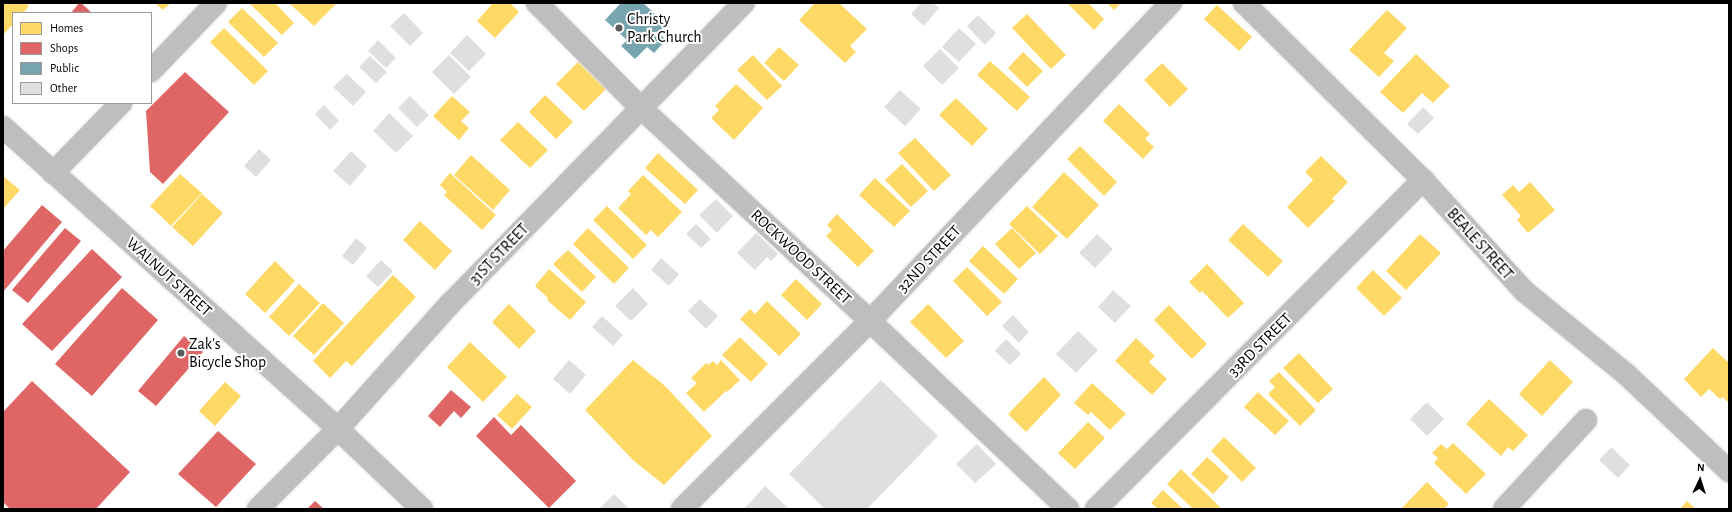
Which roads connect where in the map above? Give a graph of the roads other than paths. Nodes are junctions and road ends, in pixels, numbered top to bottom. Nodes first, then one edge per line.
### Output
1 (216, 3) edge
2 (537, 3) edge
3 (744, 3) edge
4 (1171, 3) edge
5 (1244, 3) edge
6 (152, 70) edge
7 (120, 104) edge
8 (640, 108) junction
9 (3, 127) edge
10 (53, 173) junction
11 (1423, 180) junction
12 (870, 321) junction
13 (1586, 420) dead end
14 (338, 429) junction
15 (1729, 471) edge
16 (258, 509) edge
17 (422, 509) edge
18 (682, 509) edge
19 (1068, 509) edge
20 (1096, 509) edge
21 (1504, 509) edge

1 - 6 street
2 - 8 street, ROCKWOOD STREET
3 - 8 street, 31ST STREET
4 - 12 street, 32ND STREET
5 - 11 street, BEALE STREET
7 - 10 street
8 - 12 street, ROCKWOOD STREET
8 - 14 street, 31ST STREET
9 - 10 street, WALNUT STREET
10 - 14 street, WALNUT STREET
11 - 15 street, BEALE STREET
11 - 20 street, 33RD STREET
12 - 18 street, 32ND STREET
12 - 19 street, ROCKWOOD STREET
13 - 21 street
14 - 16 street, 31ST STREET
14 - 17 street, WALNUT STREET

